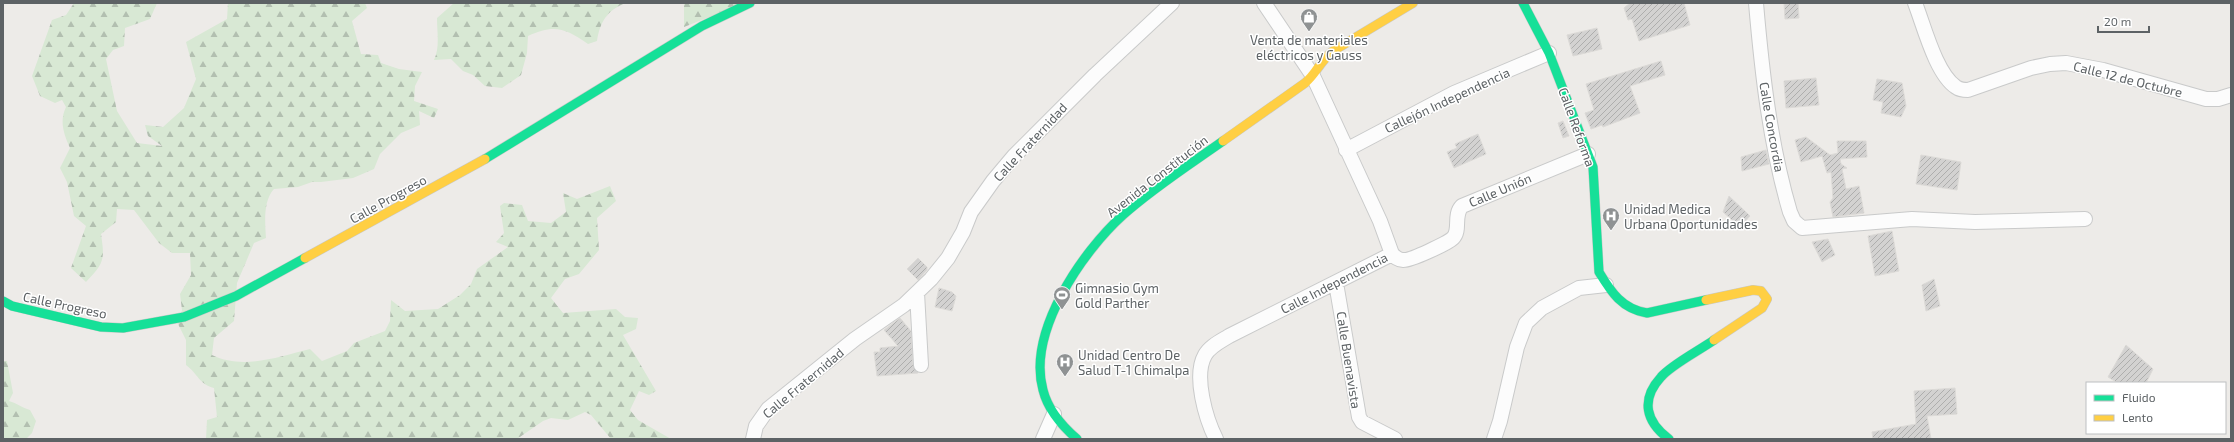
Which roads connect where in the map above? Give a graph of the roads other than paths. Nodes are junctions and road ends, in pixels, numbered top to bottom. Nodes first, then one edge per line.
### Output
1 (750, 3) edge
2 (1172, 3) edge
3 (1264, 3) edge
4 (1413, 3) edge
5 (1523, 3) edge
6 (1756, 3) edge
7 (1916, 3) edge
8 (1549, 53) junction
9 (1313, 76) junction
10 (2231, 95) edge
11 (1346, 150) junction
12 (1588, 154) junction
13 (2085, 219) dead end
14 (1392, 254) junction
15 (1336, 283) junction
16 (1606, 285) junction
17 (917, 293) junction
18 (3, 301) edge
19 (920, 365) dead end
20 (1054, 414) junction
21 (753, 439) edge
22 (1044, 439) edge
23 (1077, 439) edge
24 (1216, 439) edge
25 (1395, 439) edge
26 (1494, 439) edge
27 (1670, 439) edge

1 - 18 street, Calle Progreso
2 - 17 street, Calle Fraternidad
3 - 9 street, Calle Independencia
4 - 9 street, Avenida Constitución
5 - 8 street, Calle Reforma
6 - 13 street, Calle Concordia
7 - 10 street, Calle 12 de Octubre
8 - 11 street, Callejón Independencia
8 - 12 street, Calle Reforma
9 - 11 street, Calle Independencia
9 - 20 street, Avenida Constitución
11 - 14 street, Calle Independencia
12 - 14 street, Calle Unión
12 - 16 street, Calle Reforma
14 - 15 street, Calle Independencia
15 - 24 street, Calle Independencia
15 - 25 street, Calle Buenavista
16 - 26 street
16 - 27 street, Calle Reforma
17 - 19 street
17 - 21 street, Calle Fraternidad
20 - 22 street
20 - 23 street, Avenida Constitución

